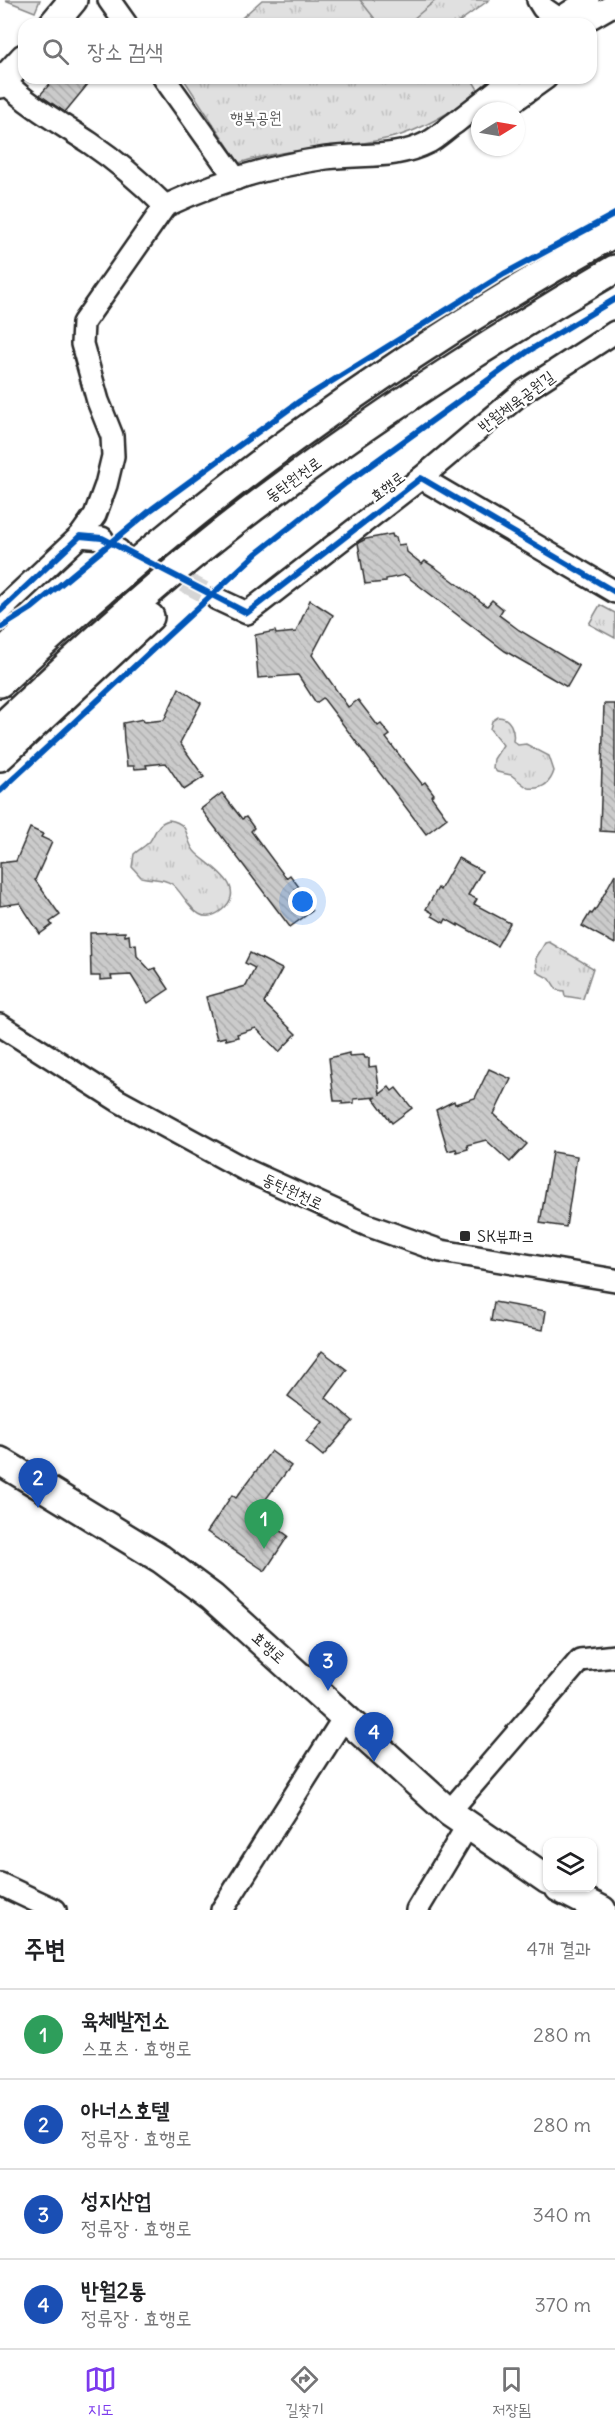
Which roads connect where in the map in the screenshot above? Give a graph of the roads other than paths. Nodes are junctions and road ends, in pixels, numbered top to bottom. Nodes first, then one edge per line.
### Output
1 (74, 0) edge
2 (109, 0) edge
3 (538, 0) edge
4 (588, 0) edge
5 (615, 4) edge
6 (58, 18) edge
7 (122, 18) edge
8 (558, 18) edge
9 (561, 18) edge
10 (590, 18) edge
11 (18, 64) edge
12 (2, 82) edge
13 (168, 84) edge
14 (504, 84) edge
15 (538, 84) edge
16 (513, 102) edge
17 (236, 179) junction
18 (165, 206) junction
19 (615, 233) edge
20 (615, 269) edge
21 (615, 332) edge
22 (422, 478) junction
23 (218, 494) junction
24 (241, 518) junction
25 (80, 536) junction
26 (102, 538) dead end
27 (615, 592) edge
28 (217, 599) tunnel mouth
29 (0, 611) edge
30 (0, 655) edge
31 (0, 682) edge
32 (0, 728) edge
33 (0, 757) edge
34 (0, 1025) edge
35 (615, 1280) edge
36 (0, 1461) edge
37 (615, 1656) edge
38 (345, 1716) junction
39 (459, 1818) junction
40 (543, 1877) edge
41 (0, 1884) edge
42 (565, 1892) edge
43 (55, 1910) edge
44 (222, 1910) edge
45 (417, 1910) edge
46 (602, 1910) edge

1 - 6 main road
2 - 7 street
3 - 8 street
4 - 9 street
5 - 10 street
11 - 12 main road
12 - 18 street
13 - 17 street
14 - 17 street
15 - 16 street
17 - 18 street
18 - 25 street
19 - 23 main road, 동탄원천로
20 - 24 main road, 동탄원천로
21 - 22 street, 반월체육공원길
22 - 27 street, 효행로
22 - 28 street, 효행로
23 - 30 main road
23 - 31 main road, 동탄원천로
24 - 32 main road, 동탄원천로
24 - 33 main road
25 - 26 street
25 - 29 street
34 - 35 street, 동탄원천로
36 - 38 main road, 효행로
37 - 39 street
38 - 39 main road, 효행로
38 - 44 street
39 - 40 main road, 효행로
39 - 45 street
41 - 43 street
42 - 46 main road

